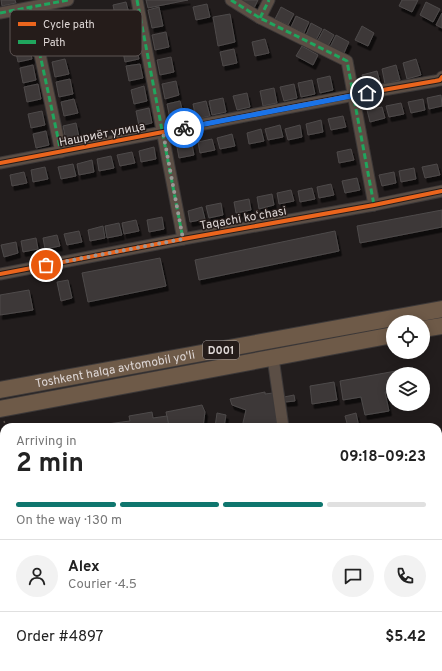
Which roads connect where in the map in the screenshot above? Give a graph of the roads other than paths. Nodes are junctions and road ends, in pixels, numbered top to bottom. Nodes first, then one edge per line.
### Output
1 (68, 0) edge
2 (137, 0) edge
3 (231, 0) edge
4 (269, 0) edge
5 (30, 8) joint
6 (18, 10) edge
7 (139, 10) edge
8 (10, 11) edge
9 (0, 13) edge
10 (260, 18) junction
11 (142, 25) edge
12 (40, 56) edge
13 (442, 77) edge
14 (354, 95) junction
15 (163, 132) junction
16 (61, 152) junction
17 (0, 163) edge
18 (442, 191) edge
19 (374, 205) junction
20 (183, 239) junction
21 (0, 274) edge
22 (442, 309) edge
23 (418, 315) edge
24 (386, 322) edge
25 (442, 326) edge
26 (430, 329) edge
27 (386, 336) edge
28 (273, 358) junction
29 (0, 390) edge
30 (0, 409) edge
31 (283, 423) edge

1 - 5 street
2 - 7 street
3 - 10 street
4 - 10 street
5 - 6 street
8 - 9 street
10 - 14 street
11 - 15 street
12 - 16 street
13 - 14 street, Нашриёт улица
14 - 15 street, Нашриёт улица
14 - 19 street
15 - 16 street, Нашриёт улица
15 - 20 street
16 - 17 street, Нашриёт улица
18 - 19 street, Taqachi koʻchasi
19 - 20 street, Taqachi koʻchasi
20 - 21 street, Taqachi koʻchasi
22 - 23 highway, Toshkent halqa avtomobil yo'li / D001
24 - 29 highway, Toshkent halqa avtomobil yo'li / D001
25 - 26 highway
27 - 28 highway, Toshkent halqa avtomobil yo'li / D001
28 - 30 highway, Toshkent halqa avtomobil yo'li / D001
28 - 31 street

